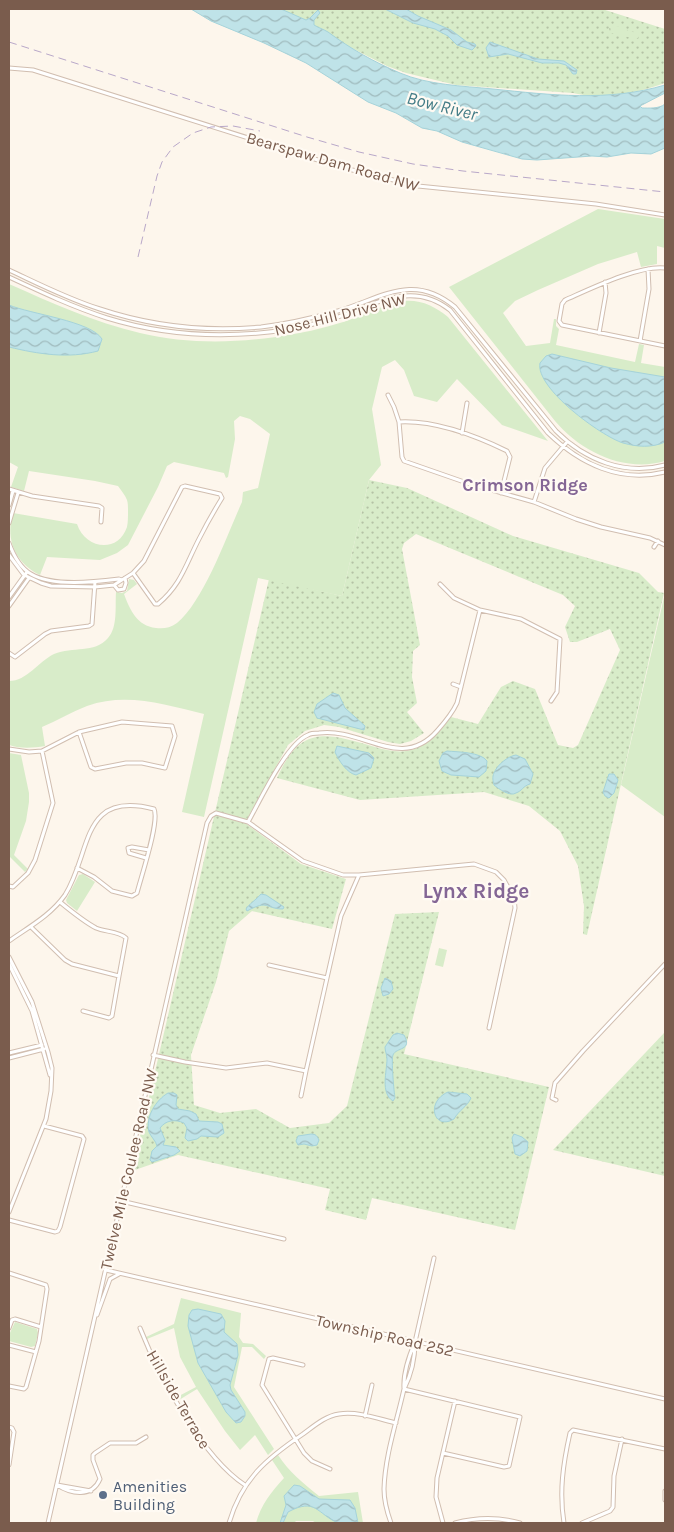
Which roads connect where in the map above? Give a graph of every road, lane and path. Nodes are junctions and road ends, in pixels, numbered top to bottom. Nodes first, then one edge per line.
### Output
1 (9, 68) edge
2 (665, 215) edge
3 (665, 268) edge
4 (648, 269) junction
5 (9, 270) edge
6 (9, 277) edge
7 (605, 282) junction
8 (599, 333) junction
9 (640, 341) junction
10 (665, 346) edge
11 (388, 395) dead end
12 (467, 403) dead end
13 (398, 422) junction
14 (462, 433) junction
15 (567, 442) junction
16 (563, 447) junction
17 (665, 465) edge
18 (665, 472) edge
19 (9, 489) edge
20 (16, 492) junction
21 (502, 493) junction
22 (534, 502) junction
23 (9, 505) edge
24 (101, 522) dead end
25 (9, 523) edge
26 (658, 541) junction
27 (9, 543) edge
28 (665, 545) edge
29 (654, 547) dead end
30 (9, 555) edge
31 (28, 572) junction
32 (133, 573) junction
33 (24, 575) junction
34 (32, 575) junction
35 (29, 579) junction
36 (124, 579) junction
37 (95, 582) junction
38 (440, 584) dead end
39 (114, 585) junction
40 (95, 587) junction
41 (9, 597) edge
42 (9, 606) edge
43 (480, 610) junction
44 (9, 653) edge
45 (453, 684) dead end
46 (461, 687) junction
47 (551, 701) dead end
48 (79, 732) junction
49 (9, 749) edge
50 (42, 751) junction
51 (248, 822) junction
52 (149, 850) junction
53 (146, 858) junction
54 (77, 868) junction
55 (359, 875) junction
56 (9, 886) edge
57 (60, 902) junction
58 (31, 927) junction
59 (9, 941) edge
60 (9, 957) edge
61 (9, 964) edge
62 (665, 964) edge
63 (269, 965) dead end
64 (120, 976) junction
65 (327, 978) junction
66 (83, 1011) dead end
67 (489, 1028) dead end
68 (44, 1046) junction
69 (9, 1053) edge
70 (153, 1055) junction
71 (9, 1058) edge
72 (306, 1071) junction
73 (301, 1096) dead end
74 (556, 1100) dead end
75 (44, 1126) junction
76 (121, 1201) junction
77 (9, 1212) edge
78 (9, 1220) edge
79 (284, 1239) dead end
80 (434, 1258) dead end
81 (105, 1270) junction
82 (9, 1273) edge
83 (119, 1273) junction
84 (41, 1327) junction
85 (9, 1328) edge
86 (93, 1328) junction
87 (140, 1328) dead end
88 (415, 1342) junction
89 (9, 1345) edge
90 (36, 1352) junction
91 (303, 1365) dead end
92 (372, 1385) dead end
93 (9, 1386) edge
94 (404, 1389) junction
95 (665, 1399) edge
96 (455, 1401) junction
97 (366, 1416) junction
98 (396, 1423) junction
99 (9, 1427) edge
100 (146, 1437) dead end
101 (295, 1439) junction
102 (622, 1439) junction
103 (665, 1449) edge
104 (443, 1453) junction
105 (9, 1465) edge
106 (330, 1469) dead end
107 (56, 1485) junction
108 (245, 1485) junction
109 (665, 1491) edge
110 (665, 1500) edge
111 (48, 1523) edge
112 (229, 1523) edge
113 (390, 1523) edge
114 (443, 1523) edge
115 (455, 1523) edge
116 (520, 1523) edge
117 (564, 1523) edge
118 (582, 1523) edge

1 - 2 street, Bearspaw Dam Road NW
3 - 4 street
4 - 7 street
4 - 9 street
5 - 15 street, Nose Hill Drive NW
6 - 16 street, Nose Hill Drive NW
7 - 8 street
7 - 8 street
8 - 9 street
9 - 10 street
11 - 13 street
12 - 14 street
13 - 14 street
13 - 21 street
14 - 21 street
15 - 16 street
15 - 17 street, Nose Hill Drive NW
16 - 18 street, Nose Hill Drive NW
16 - 22 street
19 - 20 street
20 - 23 street
20 - 24 street
20 - 25 street
21 - 22 street
22 - 26 street
26 - 28 street
26 - 29 street
27 - 31 street
30 - 33 street
31 - 33 street
31 - 34 street
32 - 32 street
32 - 36 street
33 - 35 street
33 - 41 street
34 - 35 street
34 - 37 street
35 - 40 street
35 - 42 street
36 - 37 street
36 - 39 street
36 - 39 street
37 - 40 street
38 - 43 street
39 - 40 street
40 - 44 street
43 - 46 street
43 - 47 street
45 - 46 street
46 - 51 street
48 - 48 street
48 - 50 street
49 - 50 street
50 - 56 street
51 - 55 street
51 - 70 street, Twelve Mile Coulee Road NW
52 - 53 street
52 - 53 street
52 - 54 street
53 - 54 street
54 - 57 street
55 - 65 street
55 - 67 street
57 - 58 street
57 - 64 street
58 - 59 street
58 - 64 street
60 - 68 street
61 - 68 street
62 - 74 street
63 - 65 street
64 - 66 street
65 - 72 street
68 - 69 street
68 - 71 street
68 - 75 street
70 - 72 street
70 - 76 street, Twelve Mile Coulee Road NW
72 - 73 street
75 - 77 street
75 - 78 street
76 - 79 street
76 - 81 street, Twelve Mile Coulee Road NW
80 - 88 street
81 - 83 street, Township Road 252
81 - 86 street, Twelve Mile Coulee Road NW
82 - 84 street
83 - 86 street
83 - 88 street, Township Road 252
84 - 85 street
84 - 90 street
86 - 107 street, Twelve Mile Coulee Road NW
87 - 108 street, Hillside Terrace
88 - 94 street
88 - 95 street, Township Road 252
89 - 90 street
90 - 93 street
91 - 101 street
92 - 97 street
94 - 96 street
94 - 98 street
96 - 104 street
96 - 104 street
97 - 98 street
97 - 101 street
98 - 113 street
99 - 105 street
100 - 107 street
101 - 106 street
101 - 108 street
102 - 103 street
102 - 117 street
102 - 118 street
104 - 114 street
107 - 111 street, Twelve Mile Coulee Road NW
108 - 112 street
109 - 110 street
115 - 116 street

